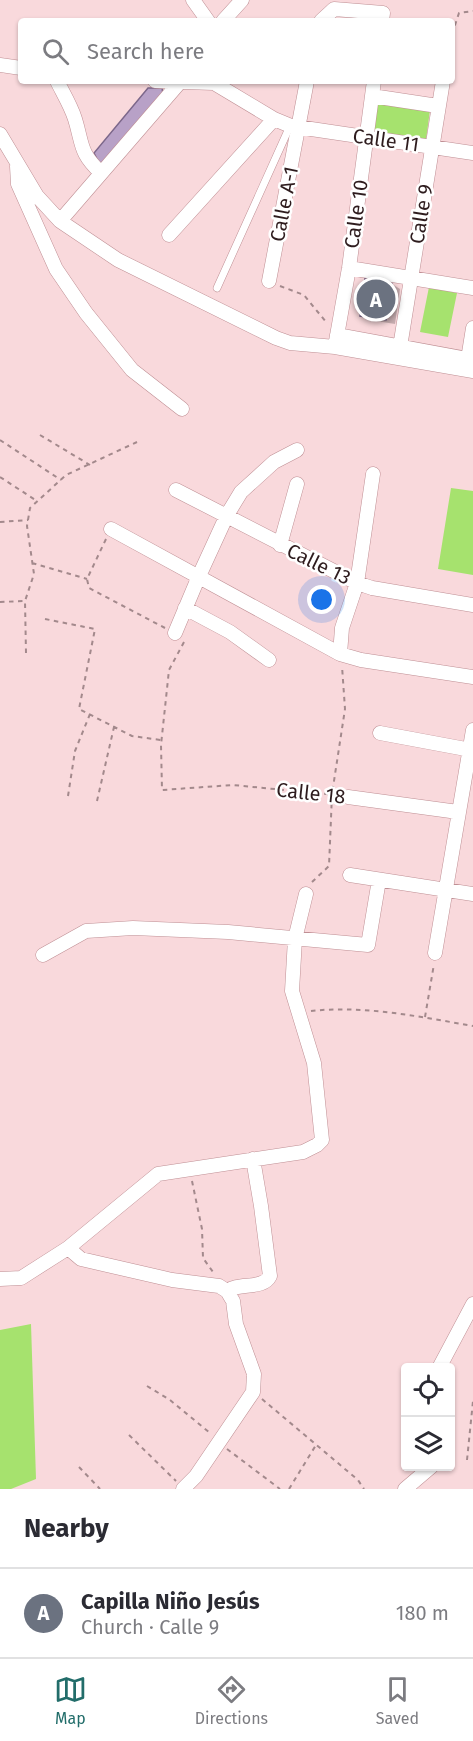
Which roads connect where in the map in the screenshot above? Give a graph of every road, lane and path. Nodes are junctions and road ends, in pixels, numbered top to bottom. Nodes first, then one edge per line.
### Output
1 (193, 0) edge
2 (242, 0) edge
3 (473, 11) edge
4 (382, 17) edge
5 (205, 18) edge
6 (226, 18) edge
7 (324, 18) edge
8 (455, 25) edge
9 (0, 65) edge
10 (18, 68) edge
11 (58, 84) edge
12 (178, 84) edge
13 (216, 84) edge
14 (306, 84) edge
15 (374, 84) edge
16 (442, 84) edge
17 (372, 96) junction
18 (438, 106) junction
19 (274, 119) junction
20 (295, 126) junction
21 (0, 134) edge
22 (366, 137) junction
23 (432, 146) junction
24 (473, 153) edge
25 (17, 164) junction
26 (101, 173) junction
27 (60, 221) junction
28 (169, 235) dead end
29 (349, 268) junction
30 (411, 277) junction
31 (269, 281) joint
32 (217, 288) dead end
33 (473, 288) edge
34 (473, 328) edge
35 (336, 341) junction
36 (400, 347) junction
37 (471, 363) edge
38 (182, 409) dead end
39 (40, 435) dead end
40 (0, 440) edge
41 (137, 442) dead end
42 (297, 450) dead end
43 (90, 465) junction
44 (373, 474) dead end
45 (0, 477) edge
46 (61, 480) junction
47 (297, 484) dead end
48 (176, 490) dead end
49 (38, 501) junction
50 (227, 515) junction
51 (28, 519) junction
52 (0, 522) edge
53 (111, 529) joint
54 (280, 545) junction
55 (32, 563) junction
56 (199, 576) junction
57 (87, 579) junction
58 (357, 583) junction
59 (25, 601) junction
60 (0, 602) edge
61 (473, 605) edge
62 (185, 608) junction
63 (45, 619) dead end
64 (176, 633) junction
65 (26, 653) dead end
66 (340, 654) junction
67 (269, 660) dead end
68 (473, 676) edge
69 (90, 714) junction
70 (114, 727) junction
71 (473, 730) edge
72 (380, 733) dead end
73 (161, 740) junction
74 (471, 750) junction
75 (332, 794) junction
76 (68, 796) dead end
77 (348, 797) joint
78 (97, 801) dead end
79 (458, 812) junction
80 (350, 876) dead end
81 (379, 880) junction
82 (446, 890) junction
83 (306, 894) joint
84 (473, 894) edge
85 (295, 939) junction
86 (435, 953) joint
87 (43, 954) dead end
88 (300, 1012) junction
89 (425, 1017) junction
90 (473, 1026) edge
91 (253, 1159) junction
92 (189, 1169) junction
93 (68, 1248) junction
94 (215, 1275) dead end
95 (0, 1279) edge
96 (227, 1291) junction
97 (473, 1304) edge
98 (442, 1363) edge
99 (147, 1386) dead end
100 (253, 1392) junction
101 (473, 1401) edge
102 (129, 1435) dead end
103 (219, 1441) junction
104 (316, 1445) junction
105 (467, 1460) dead end
106 (79, 1467) dead end
107 (427, 1471) edge
108 (100, 1489) edge
109 (184, 1489) edge
110 (280, 1489) edge
111 (289, 1489) edge
112 (364, 1489) edge
113 (405, 1489) edge

1 - 5 street
2 - 6 street
3 - 8 path
4 - 7 street
9 - 10 street
11 - 26 street
12 - 26 street
13 - 19 street, Calle 11
14 - 20 street, Calle A-1
15 - 17 street, Calle 10
16 - 18 street, Calle 9
17 - 18 street
17 - 22 street, Calle 10
18 - 23 street, Calle 9
19 - 20 street, Calle 11
19 - 28 street
20 - 22 street, Calle 11
20 - 31 street, Calle A-1
20 - 32 lane
21 - 25 street
22 - 23 street, Calle 11
22 - 29 street, Calle 10
23 - 24 street, Calle 11
23 - 30 street, Calle 9
25 - 27 street
25 - 38 street
26 - 27 street
27 - 35 street
29 - 30 street
29 - 35 street, Calle 10
30 - 33 street
30 - 36 street, Calle 9
31 - 35 path
34 - 37 street
35 - 36 street
35 - 37 street
36 - 37 street
39 - 43 path
40 - 46 path
41 - 43 path
42 - 50 street
43 - 46 path
44 - 58 street
45 - 49 path
46 - 49 path
47 - 54 street
48 - 50 street, Calle 13
49 - 51 path
50 - 54 street, Calle 13
50 - 56 street
51 - 52 path
51 - 55 path
53 - 56 street
53 - 57 path
54 - 58 street, Calle 13
55 - 57 path
55 - 59 path
56 - 62 street
56 - 66 street
57 - 64 path
58 - 61 street, Calle 13
58 - 66 street
59 - 60 path
59 - 65 path
62 - 64 street
62 - 67 street
63 - 69 path
64 - 73 path
66 - 68 street
66 - 75 path
69 - 70 path
69 - 76 path
70 - 73 path
70 - 78 path
71 - 74 street
72 - 74 street
73 - 75 path, Calle 18
74 - 79 street
75 - 77 path, Calle 18
75 - 83 path
77 - 79 street, Calle 18
79 - 82 street
80 - 81 street
81 - 82 street
81 - 85 street
82 - 84 street
82 - 86 street
83 - 85 street
85 - 87 street
85 - 88 street
86 - 89 path
88 - 89 path
88 - 91 street
89 - 90 path
91 - 92 street
91 - 96 street
92 - 93 street
92 - 94 path
93 - 95 street
93 - 96 street
96 - 100 street
97 - 98 street
99 - 103 path
100 - 103 street
100 - 104 path
101 - 105 path
102 - 109 path
103 - 109 street
103 - 110 path
104 - 111 path
104 - 112 path
106 - 108 path
107 - 113 street

